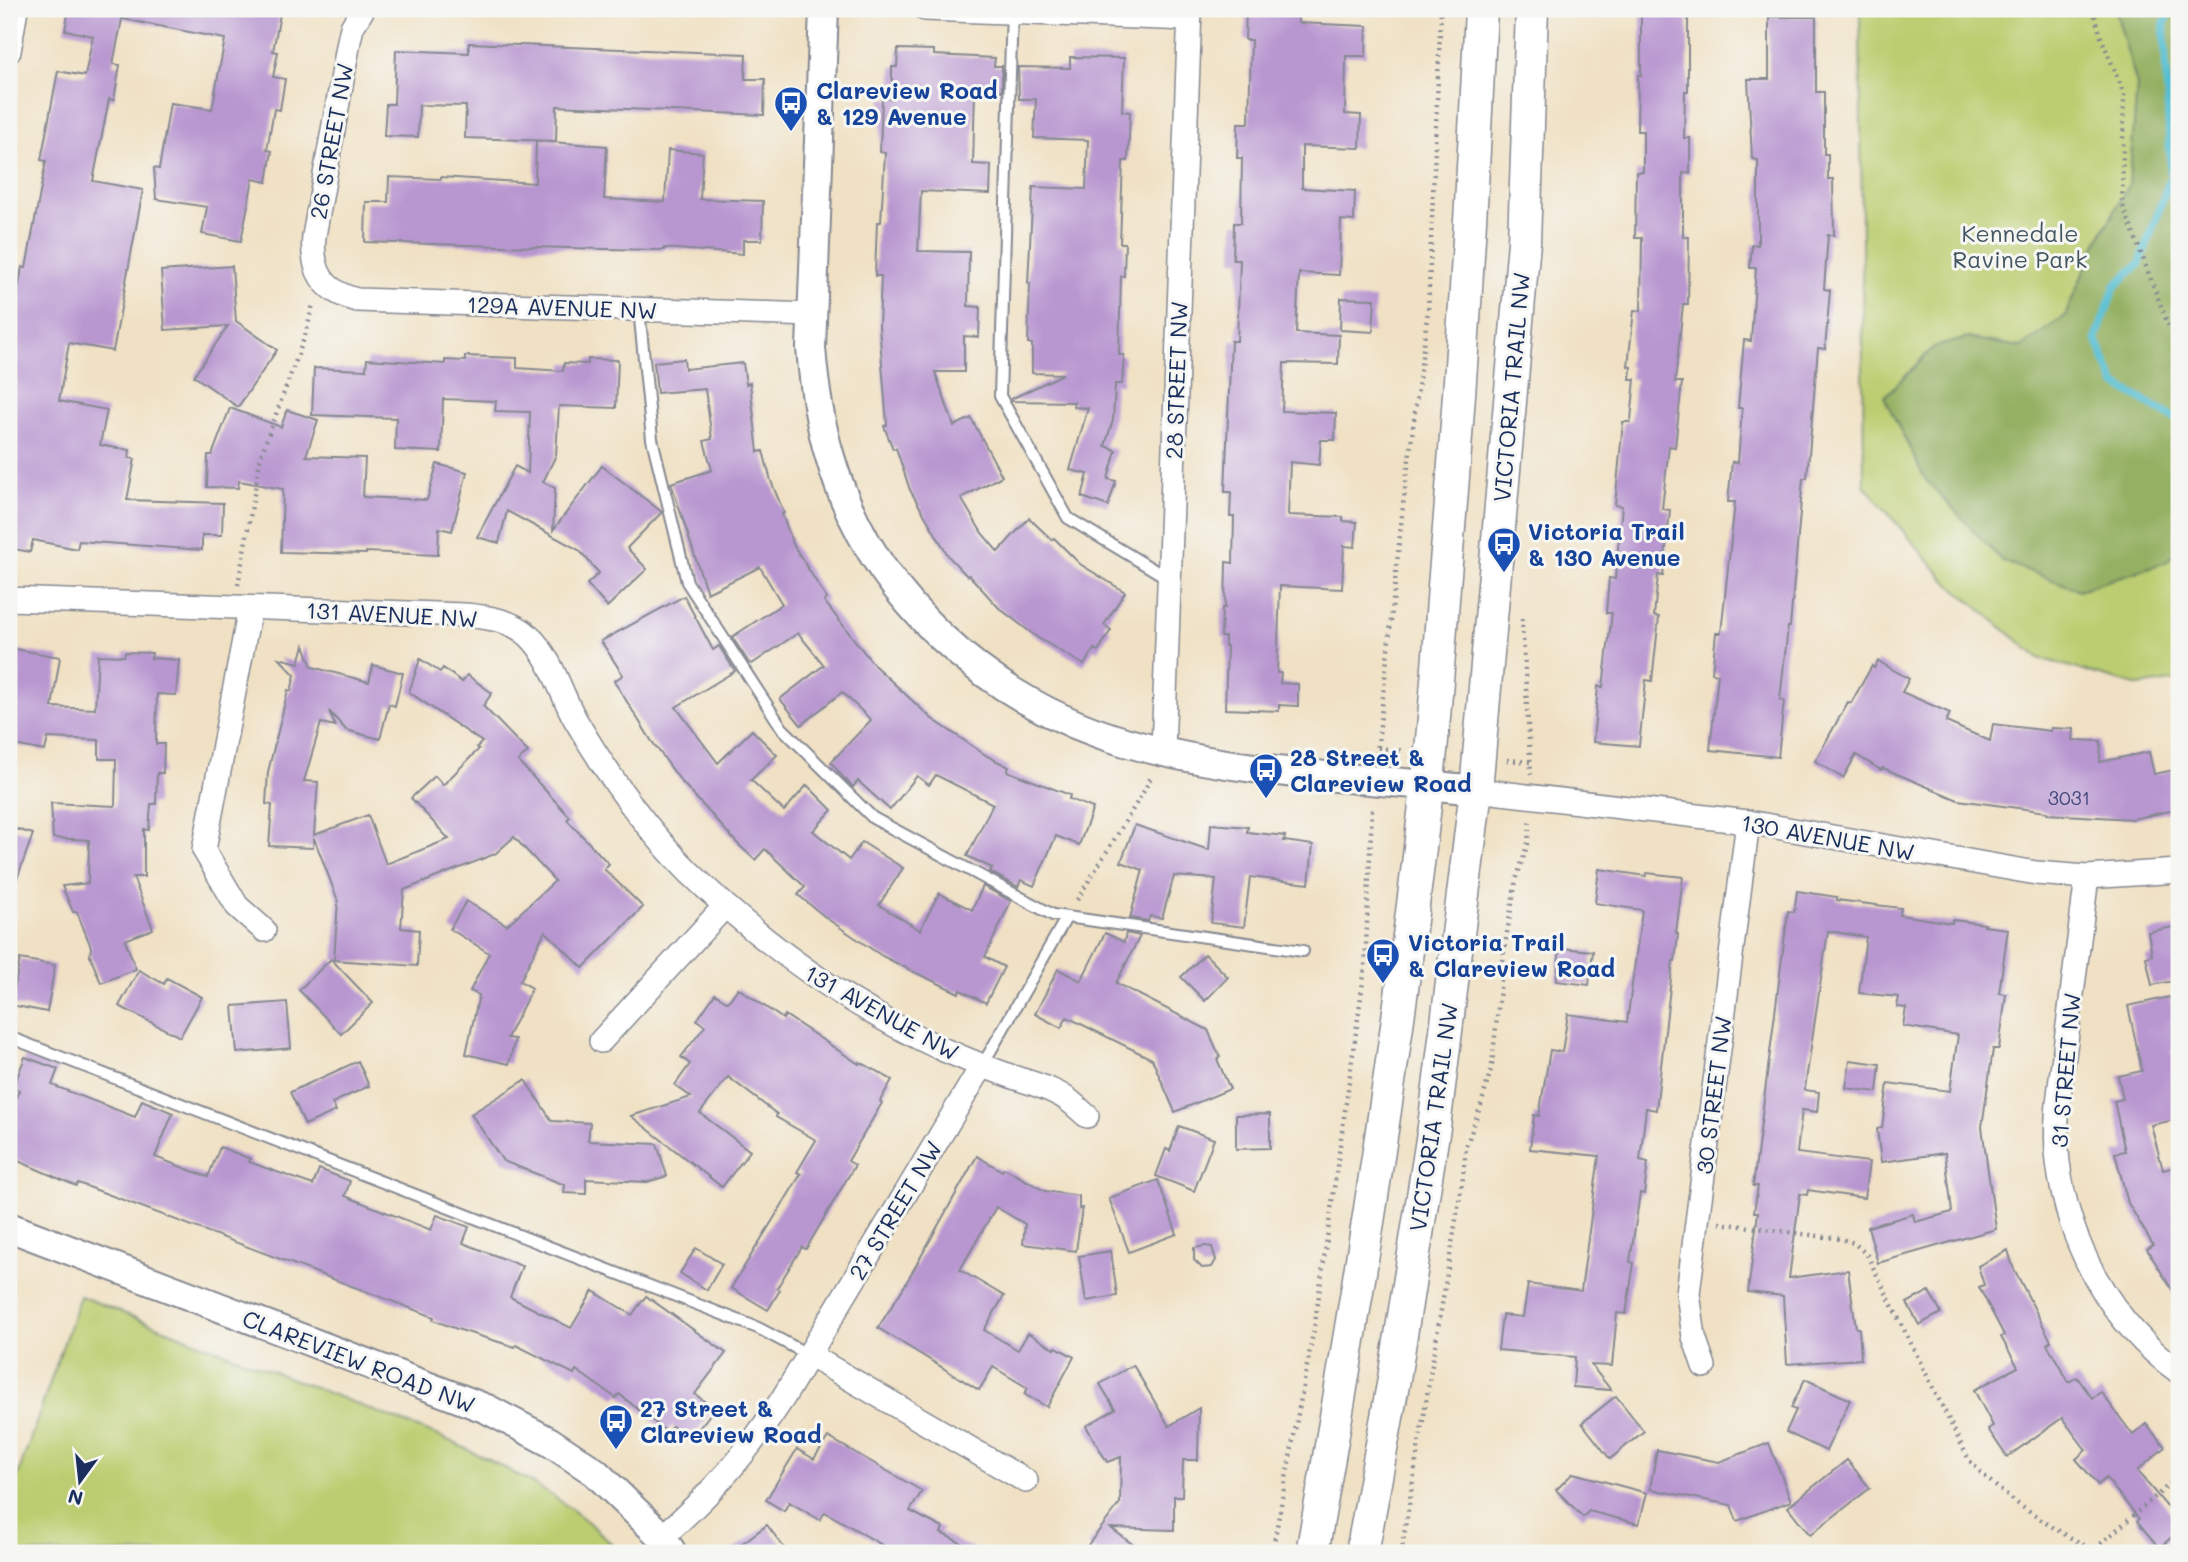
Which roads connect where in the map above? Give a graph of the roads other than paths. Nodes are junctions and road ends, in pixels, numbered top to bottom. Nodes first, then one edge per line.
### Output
1 (16, 9) edge
2 (363, 9) edge
3 (824, 9) edge
4 (925, 9) edge
5 (1481, 9) edge
6 (1532, 9) edge
7 (1012, 10) edge
8 (1189, 14) edge
9 (9, 51) edge
10 (320, 276) joint
11 (639, 309) junction
12 (812, 315) junction
13 (1169, 579) junction
14 (9, 599) edge
15 (242, 608) junction
16 (1163, 751) junction
17 (1428, 785) junction
18 (1476, 790) junction
19 (1748, 822) junction
20 (2179, 871) edge
21 (2087, 877) junction
22 (724, 906) junction
23 (1066, 918) junction
24 (264, 930) dead end
25 (1303, 951) dead end
26 (9, 1037) edge
27 (601, 1041) dead end
28 (982, 1066) junction
29 (1087, 1116) dead end
30 (9, 1227) edge
31 (809, 1355) junction
32 (1704, 1366) dead end
33 (2179, 1372) edge
34 (1026, 1481) dead end
35 (667, 1545) edge
36 (1312, 1553) edge
37 (1362, 1553) edge

1 - 9 street
2 - 10 street, 26 STREET NW
3 - 12 street
4 - 7 street
5 - 17 main road, VICTORIA TRAIL NW
6 - 18 main road, VICTORIA TRAIL NW
7 - 8 street
7 - 13 lane
8 - 13 street, 28 STREET NW
10 - 11 street, 129A AVENUE NW
11 - 12 street, 129A AVENUE NW
11 - 23 lane
12 - 16 street
13 - 16 street, 28 STREET NW
14 - 15 street, 131 AVENUE NW
15 - 22 street, 131 AVENUE NW
15 - 24 street
16 - 17 street
17 - 18 street
17 - 36 main road, VICTORIA TRAIL NW
18 - 19 street, 130 AVENUE NW
18 - 37 main road, VICTORIA TRAIL NW
19 - 21 street, 130 AVENUE NW
19 - 32 street, 30 STREET NW
20 - 21 street, 130 AVENUE NW
21 - 33 street, 31 STREET NW
22 - 27 street
22 - 28 street, 131 AVENUE NW
23 - 25 lane
23 - 28 lane
26 - 31 lane
28 - 29 street, 131 AVENUE NW
28 - 31 street, 27 STREET NW
30 - 35 street, CLAREVIEW ROAD NW
31 - 34 street
31 - 35 street, 27 STREET NW

